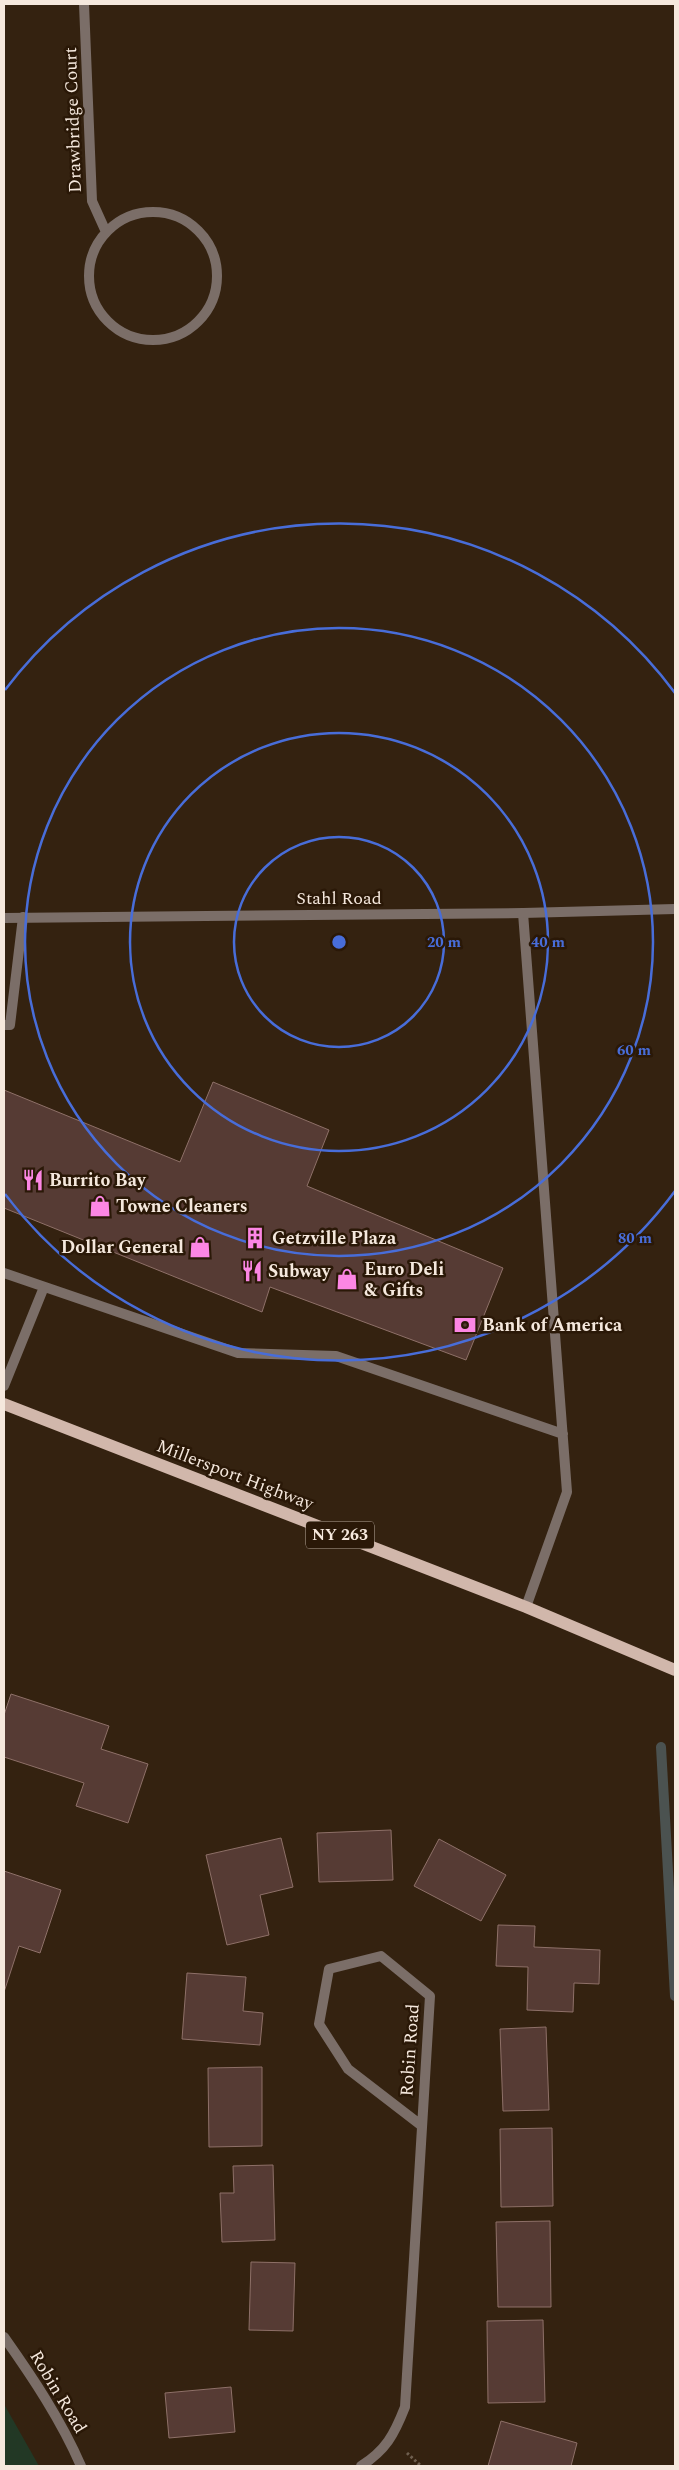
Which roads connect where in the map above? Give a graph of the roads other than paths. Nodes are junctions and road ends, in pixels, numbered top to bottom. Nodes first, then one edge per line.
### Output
1 (84, 4) edge
2 (106, 232) junction
3 (675, 909) edge
4 (523, 913) junction
5 (23, 917) junction
6 (4, 918) edge
7 (4, 1025) edge
8 (4, 1274) edge
9 (44, 1287) junction
10 (4, 1386) edge
11 (4, 1404) edge
12 (562, 1434) junction
13 (526, 1607) junction
14 (675, 1670) edge
15 (422, 2126) junction
16 (4, 2337) edge
17 (81, 2466) edge
18 (361, 2466) edge

1 - 2 street, Drawbridge Court
2 - 2 street
3 - 4 street, Stahl Road
4 - 5 street, Stahl Road
4 - 12 street
5 - 6 street, Stahl Road
5 - 7 street
8 - 9 street
9 - 10 street
9 - 12 street
11 - 13 main road, Millersport Highway / NY 263
12 - 13 street
13 - 14 main road, Millersport Highway / NY 263
15 - 15 street, Robin Road
15 - 18 street, Robin Road
16 - 17 street, Robin Road

